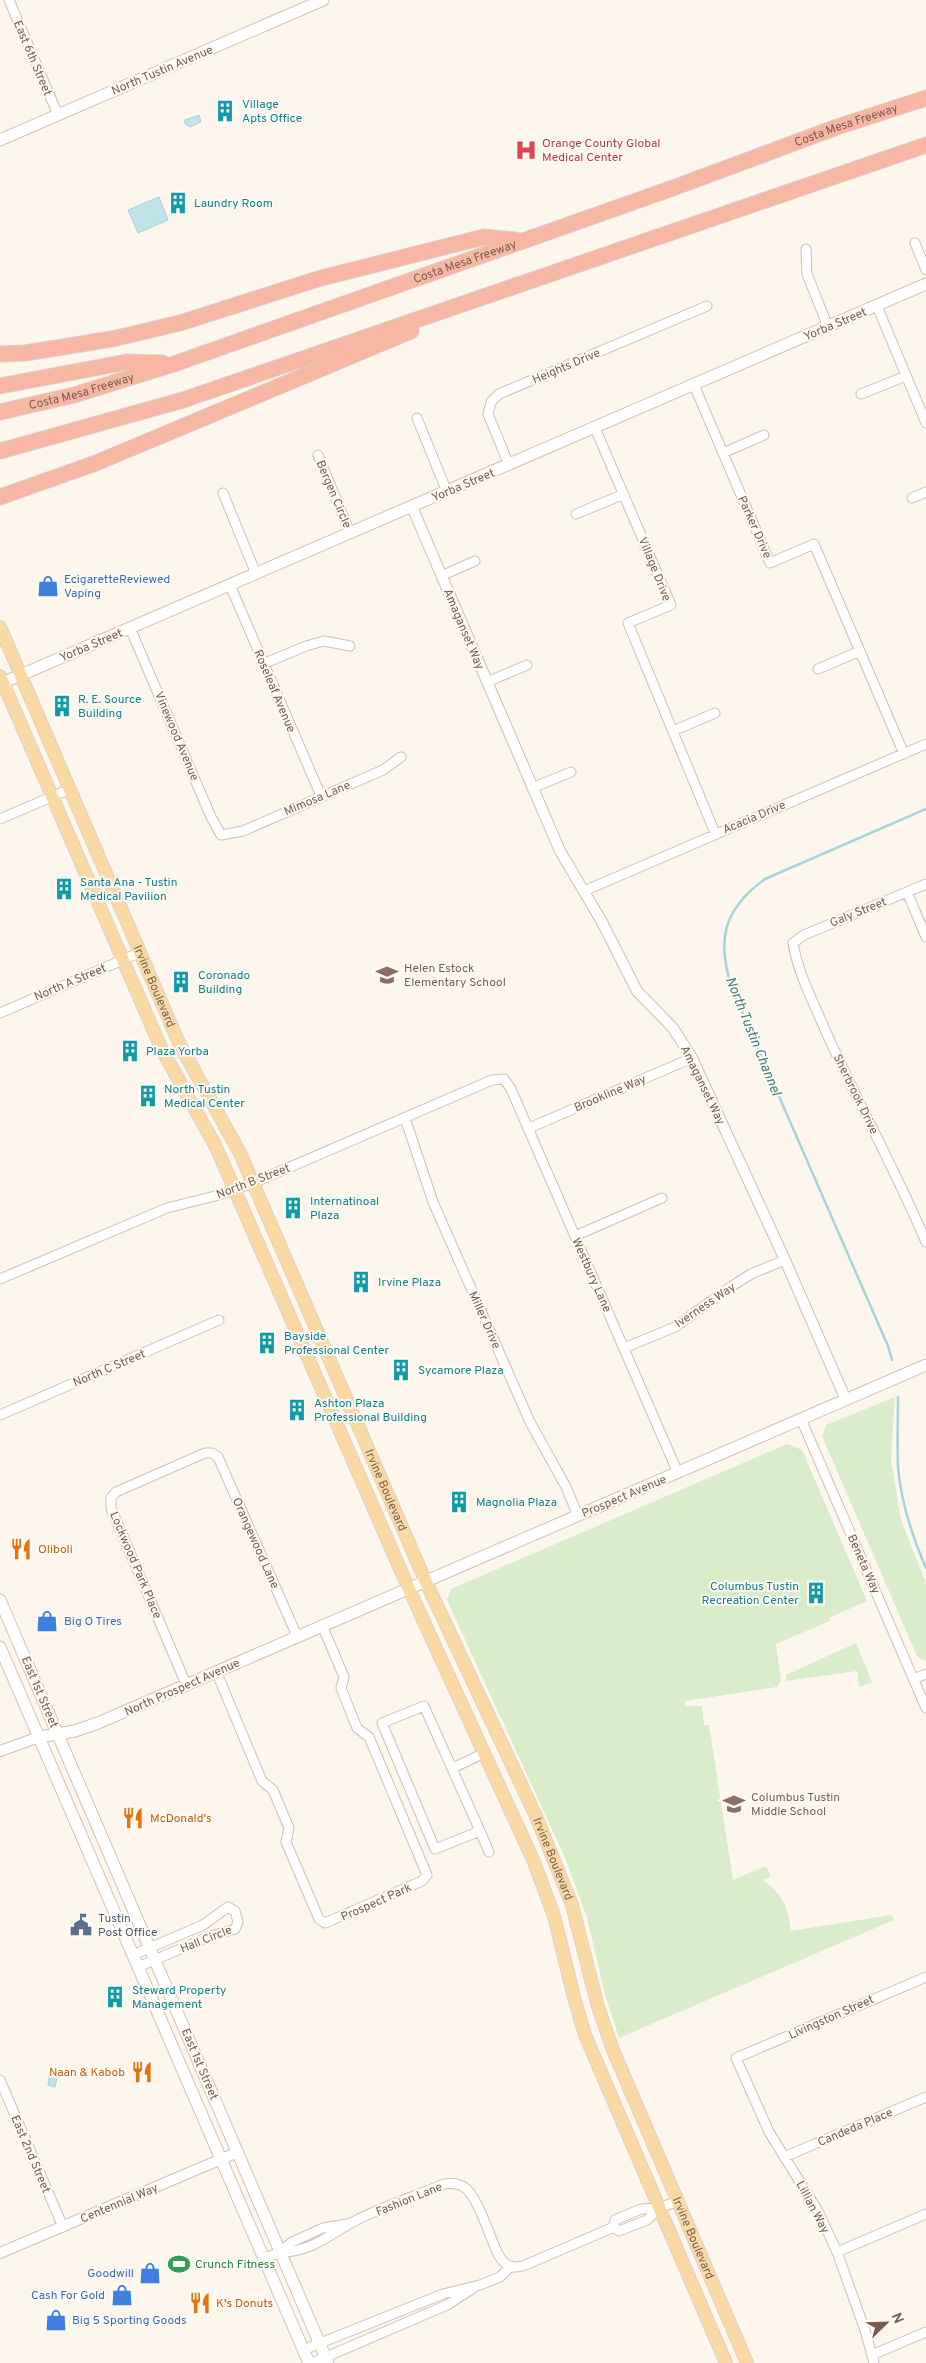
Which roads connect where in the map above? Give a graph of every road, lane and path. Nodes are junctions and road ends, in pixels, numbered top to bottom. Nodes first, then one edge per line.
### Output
1 (8, 0) edge
2 (323, 0) edge
3 (926, 98) edge
4 (58, 115) junction
5 (0, 140) edge
6 (926, 145) edge
7 (522, 241) junction
8 (915, 242) dead end
9 (806, 249) dead end
10 (926, 270) edge
11 (926, 284) edge
12 (480, 299) junction
13 (707, 306) dead end
14 (878, 306) junction
15 (828, 327) junction
16 (0, 354) edge
17 (174, 364) junction
18 (906, 376) junction
19 (694, 385) junction
20 (0, 386) edge
21 (861, 394) dead end
22 (0, 412) edge
23 (417, 418) dead end
24 (926, 423) edge
25 (595, 428) junction
26 (764, 435) dead end
27 (0, 450) edge
28 (723, 453) junction
29 (318, 455) dead end
30 (509, 465) junction
31 (447, 492) junction
32 (926, 492) edge
33 (223, 493) dead end
34 (624, 494) junction
35 (0, 497) edge
36 (912, 498) dead end
37 (412, 507) junction
38 (576, 514) dead end
39 (350, 533) junction
40 (475, 561) dead end
41 (256, 574) junction
42 (441, 576) junction
43 (230, 585) junction
44 (0, 627) edge
45 (130, 628) junction
46 (350, 646) dead end
47 (860, 650) junction
48 (263, 664) junction
49 (527, 665) dead end
50 (818, 669) dead end
51 (20, 675) junction
52 (1, 681) edge
53 (487, 682) junction
54 (715, 713) dead end
55 (673, 731) junction
56 (926, 744) edge
57 (904, 754) junction
58 (401, 757) dead end
59 (571, 772) dead end
60 (532, 788) junction
61 (70, 789) junction
62 (52, 796) junction
63 (321, 796) junction
64 (0, 819) edge
65 (715, 833) junction
66 (231, 834) joint
67 (926, 884) edge
68 (584, 891) junction
69 (906, 892) junction
70 (926, 937) edge
71 (793, 943) joint
72 (141, 952) junction
73 (122, 960) junction
74 (0, 1013) edge
75 (692, 1058) junction
76 (504, 1079) joint
77 (405, 1118) junction
78 (528, 1128) junction
79 (253, 1183) junction
80 (236, 1189) junction
81 (662, 1198) dead end
82 (575, 1236) junction
83 (926, 1242) edge
84 (785, 1260) junction
85 (0, 1279) edge
86 (219, 1320) dead end
87 (320, 1337) junction
88 (302, 1344) junction
89 (624, 1348) junction
90 (926, 1365) edge
91 (846, 1400) junction
92 (0, 1415) edge
93 (801, 1419) junction
94 (212, 1452) joint
95 (678, 1472) junction
96 (578, 1516) junction
97 (425, 1580) junction
98 (408, 1588) junction
99 (0, 1600) edge
100 (322, 1625) junction
101 (297, 1636) junction
102 (0, 1647) edge
103 (216, 1671) junction
104 (926, 1674) edge
105 (914, 1679) junction
106 (186, 1684) junction
107 (926, 1708) edge
108 (58, 1734) junction
109 (39, 1737) junction
110 (0, 1751) edge
111 (484, 1753) junction
112 (453, 1768) junction
113 (513, 1768) junction
114 (480, 1831) junction
115 (528, 1849) junction
116 (490, 1852) dead end
117 (557, 1867) junction
118 (150, 1948) junction
119 (133, 1955) junction
120 (155, 1960) junction
121 (138, 1967) junction
122 (926, 1977) edge
123 (736, 2058) joint
124 (599, 2068) junction
125 (0, 2080) edge
126 (626, 2082) junction
127 (926, 2097) edge
128 (624, 2126) junction
129 (238, 2152) junction
130 (658, 2156) junction
131 (784, 2157) junction
132 (220, 2160) junction
133 (678, 2201) junction
134 (659, 2208) junction
135 (926, 2214) edge
136 (62, 2227) junction
137 (280, 2252) junction
138 (837, 2252) junction
139 (0, 2253) edge
140 (263, 2259) junction
141 (510, 2267) junction
142 (477, 2286) junction
143 (926, 2332) edge
144 (320, 2344) junction
145 (303, 2350) junction
146 (873, 2359) edge
147 (327, 2360) edge
148 (310, 2363) edge
149 (726, 2363) edge
150 (747, 2363) edge

1 - 4 street, East 6th Street
2 - 4 main road, North Tustin Avenue
3 - 7 highway, Costa Mesa Freeway
4 - 5 main road, North Tustin Avenue
6 - 12 highway
7 - 16 highway
7 - 17 highway, Costa Mesa Freeway
8 - 10 street
9 - 15 street
11 - 14 main road, Yorba Street
12 - 27 highway
12 - 35 highway
13 - 30 street, Heights Drive
14 - 15 main road, Yorba Street
14 - 18 street
15 - 19 main road, Yorba Street
17 - 20 highway
17 - 22 highway, Costa Mesa Freeway
18 - 21 street
18 - 24 street
19 - 25 main road, Yorba Street
19 - 28 street, Parker Drive
23 - 31 street
25 - 30 main road, Yorba Street
25 - 34 street, Village Drive
26 - 28 street
28 - 47 street, Parker Drive
29 - 39 street, Bergen Circle
30 - 31 main road, Yorba Street
31 - 37 main road, Yorba Street
32 - 36 street
33 - 41 street
34 - 38 street
34 - 55 street, Village Drive
37 - 39 main road, Yorba Street
37 - 42 street, Amaganset Way
39 - 41 main road, Yorba Street
40 - 42 street, Amaganset Way
41 - 43 main road, Yorba Street
42 - 53 street, Amaganset Way
43 - 45 main road, Yorba Street
43 - 48 street, Roseleaf Avenue
44 - 51 main road, Irvine Boulevard
45 - 51 main road, Yorba Street
45 - 66 street, Vinewood Avenue
46 - 48 street
47 - 50 street
47 - 57 street, Parker Drive
48 - 63 street, Roseleaf Avenue
49 - 53 street, Amaganset Way
51 - 52 main road, Yorba Street
51 - 61 main road, Irvine Boulevard
52 - 62 main road, Irvine Boulevard
53 - 60 street, Amaganset Way
54 - 55 street
55 - 65 street, Village Drive
56 - 57 street, Acacia Drive
57 - 65 street, Acacia Drive
58 - 63 street, Mimosa Lane
59 - 60 street
60 - 68 street, Amaganset Way
61 - 62 street
61 - 72 main road, Irvine Boulevard
62 - 64 street
62 - 73 main road, Irvine Boulevard
63 - 66 street, Mimosa Lane
65 - 68 street, Acacia Drive
67 - 69 street, Galy Street
68 - 75 street, Amaganset Way
69 - 70 street
69 - 71 street, Galy Street
71 - 83 street, Sherbrook Drive
72 - 73 street, North A Street
72 - 79 main road, Irvine Boulevard
73 - 74 street, North A Street
73 - 80 main road, Irvine Boulevard
75 - 78 street, Brookline Way
75 - 84 street, Amaganset Way
76 - 77 street, North B Street
76 - 78 street, Westbury Lane
77 - 79 street, North B Street
77 - 96 street, Miller Drive
78 - 82 street, Westbury Lane
79 - 80 street, North B Street
79 - 87 main road, Irvine Boulevard
80 - 85 street, North B Street
80 - 88 main road, Irvine Boulevard
81 - 82 street
82 - 89 street, Westbury Lane
84 - 89 street, Iverness Way
84 - 91 street, Amaganset Way
86 - 92 street, North C Street
87 - 88 main road
87 - 97 main road, Irvine Boulevard
88 - 98 main road, Irvine Boulevard
89 - 95 street, Westbury Lane
90 - 91 main road, Prospect Avenue
91 - 93 main road, Prospect Avenue
93 - 95 main road, Prospect Avenue
93 - 105 street, Beneta Way
94 - 101 street, Orangewood Lane
94 - 106 street, Lockwood Park Place
95 - 96 main road, Prospect Avenue
96 - 97 main road, Prospect Avenue
97 - 98 main road, Prospect Avenue
97 - 113 main road, Irvine Boulevard
98 - 100 main road, Prospect Avenue
98 - 111 main road, Irvine Boulevard
99 - 108 main road, East 1st Street
100 - 101 main road, North Prospect Avenue
100 - 103 street, Prospect Park
101 - 103 main road, North Prospect Avenue
102 - 109 main road, East 1st Street
103 - 106 main road, North Prospect Avenue
104 - 105 street
105 - 107 street, Beneta Way
106 - 108 main road, North Prospect Avenue
108 - 109 main road, North Prospect Avenue
108 - 118 main road, East 1st Street
109 - 110 street
109 - 119 main road, East 1st Street
111 - 112 street
111 - 113 main road
111 - 115 main road, Irvine Boulevard
112 - 114 street
112 - 114 street
113 - 117 main road, Irvine Boulevard
114 - 116 street
115 - 117 main road
115 - 124 main road, Irvine Boulevard
117 - 126 main road, Irvine Boulevard
118 - 119 street, Hall Circle
118 - 120 main road, East 1st Street
118 - 120 street, Hall Circle
119 - 121 main road, East 1st Street
120 - 121 street, Hall Circle
120 - 129 main road, East 1st Street
121 - 132 main road, East 1st Street
122 - 123 street, Livingston Street
123 - 131 street, Lillian Way
124 - 126 main road
124 - 128 main road, Irvine Boulevard
125 - 136 street, East 2nd Street
126 - 130 main road, Irvine Boulevard
127 - 131 street, Candeda Place
128 - 130 main road
128 - 134 main road, Irvine Boulevard
129 - 132 street, Centennial Way
129 - 137 main road, East 1st Street
130 - 133 main road, Irvine Boulevard
131 - 138 street, Lillian Way
132 - 136 street, Centennial Way
132 - 140 main road, East 1st Street
133 - 134 street
133 - 150 main road, Irvine Boulevard
134 - 141 street
134 - 149 main road, Irvine Boulevard
135 - 138 street
136 - 139 street, Centennial Way
137 - 140 street, Fashion Lane
137 - 141 street, Fashion Lane
137 - 144 main road, East 1st Street
138 - 146 street, Lillian Way
140 - 145 main road, East 1st Street
141 - 142 street
142 - 144 street
142 - 147 street
143 - 146 street
144 - 145 street
144 - 147 main road, East 1st Street
145 - 148 main road, East 1st Street
147 - 148 street

